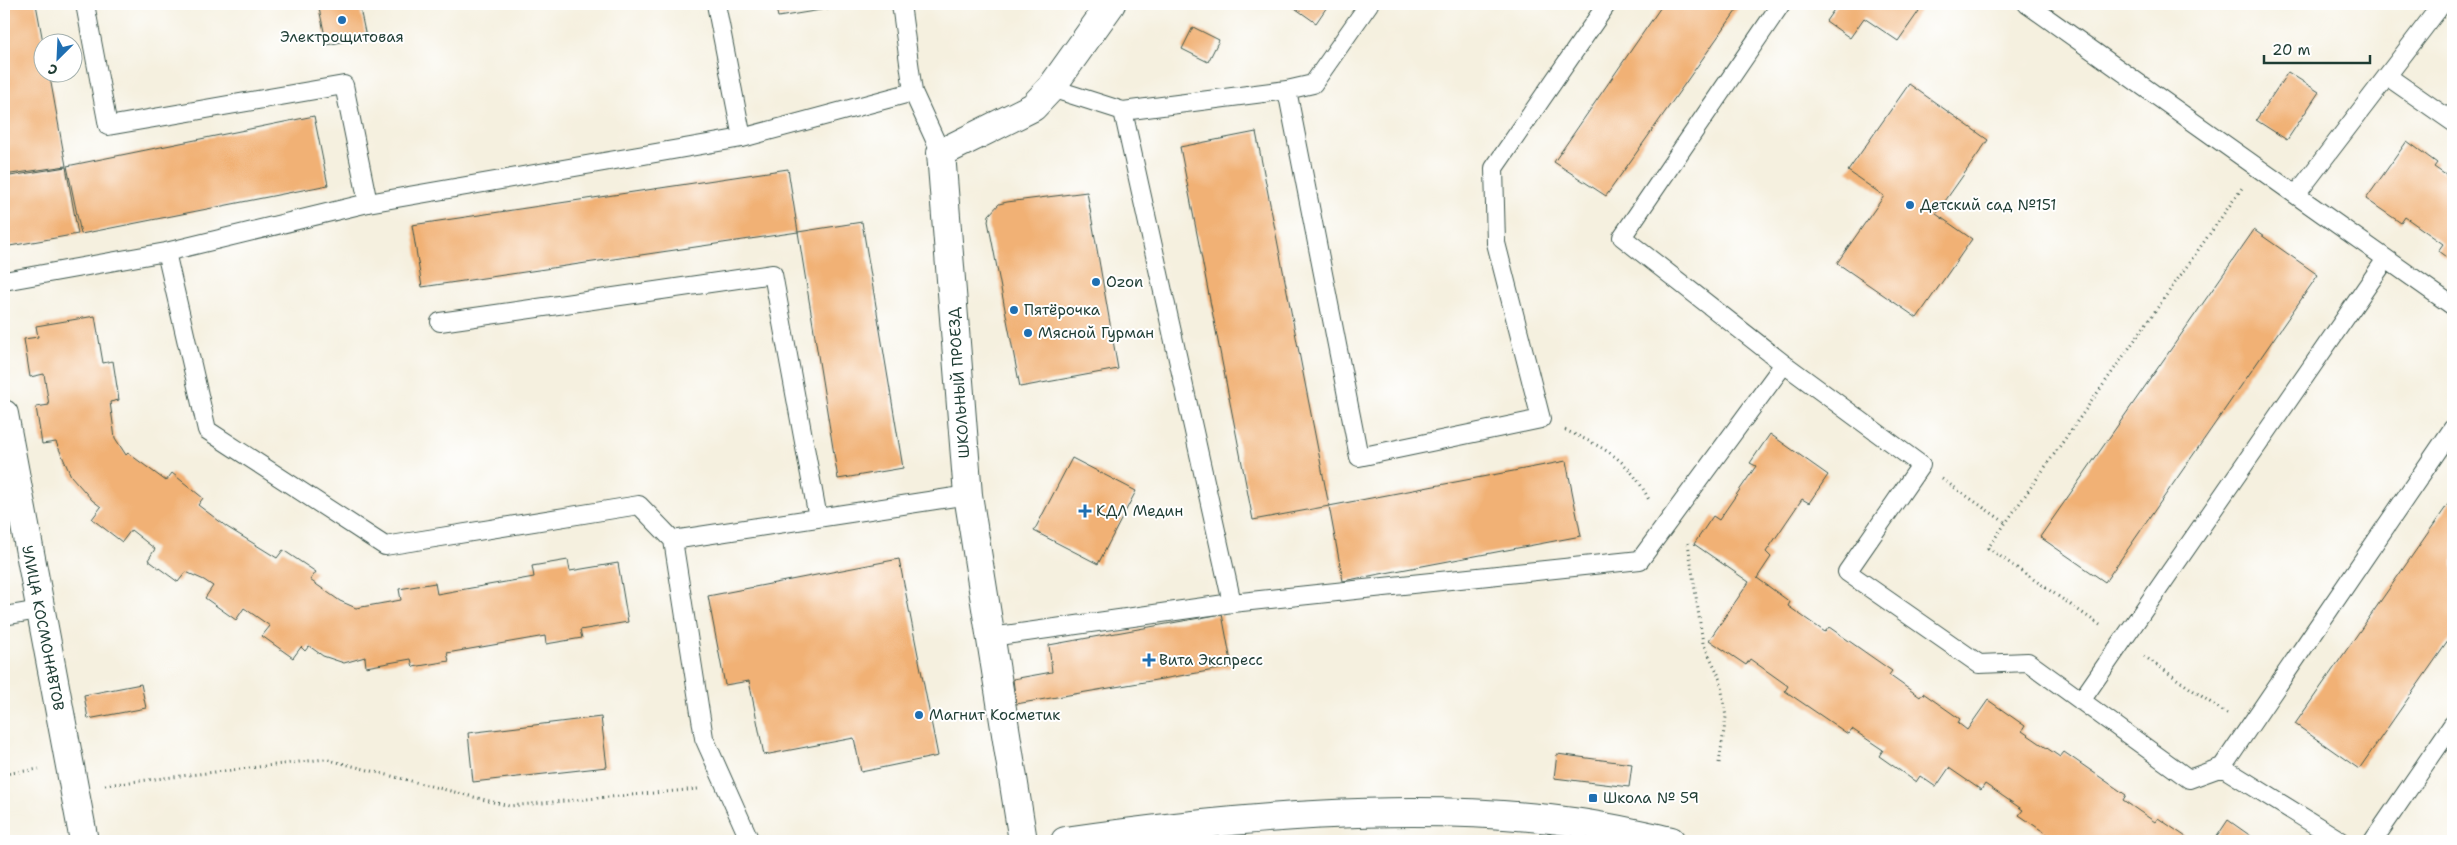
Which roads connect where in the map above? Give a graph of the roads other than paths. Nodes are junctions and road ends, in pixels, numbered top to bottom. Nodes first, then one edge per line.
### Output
1 (85, 4) edge
2 (716, 4) edge
3 (901, 4) edge
4 (1111, 4) edge
5 (1369, 4) edge
6 (1607, 4) edge
7 (1781, 4) edge
8 (2027, 4) edge
9 (2442, 4) edge
10 (2387, 76) junction
11 (1051, 88) junction
12 (1287, 90) junction
13 (913, 92) junction
14 (1123, 111) junction
15 (2453, 122) edge
16 (742, 138) junction
17 (942, 154) junction
18 (2296, 195) junction
19 (368, 203) junction
20 (166, 252) junction
21 (2386, 259) junction
22 (4, 281) edge
23 (2453, 306) edge
24 (440, 322) dead end
25 (1784, 364) junction
26 (4, 414) edge
27 (2453, 428) edge
28 (968, 496) junction
29 (818, 518) junction
30 (673, 540) junction
31 (1232, 603) junction
32 (39, 610) junction
33 (4, 616) edge
34 (991, 636) junction
35 (2081, 701) junction
36 (2453, 724) edge
37 (2222, 768) junction
38 (1120, 838) edge
39 (84, 841) edge
40 (750, 841) edge
41 (1023, 841) edge
42 (1064, 841) edge
43 (1671, 841) edge
44 (2341, 841) edge
45 (2373, 841) edge

1 - 19 lane
2 - 16 lane
3 - 13 lane
4 - 11 street
5 - 12 lane
6 - 12 lane
7 - 25 lane
8 - 18 lane
9 - 10 lane
10 - 15 lane
10 - 18 lane
11 - 14 lane
11 - 17 street
12 - 14 lane
13 - 16 lane
13 - 17 lane
14 - 31 lane
16 - 19 lane
17 - 28 street, ШКОЛЬНЫЙ ПРОЕЗД
18 - 21 lane
19 - 20 lane
20 - 22 lane
20 - 30 lane
21 - 23 lane
21 - 35 lane
24 - 29 lane
25 - 31 lane
25 - 35 lane
26 - 32 street, УЛИЦА КОСМОНАВТОВ
27 - 37 lane
28 - 29 lane
28 - 34 street, ШКОЛЬНЫЙ ПРОЕЗД
29 - 30 lane
30 - 40 lane
31 - 34 lane
32 - 33 lane
32 - 39 street, УЛИЦА КОСМОНАВТОВ
34 - 41 street, ШКОЛЬНЫЙ ПРОЕЗД
35 - 37 lane
36 - 45 lane
37 - 44 lane
38 - 42 street
38 - 43 street

